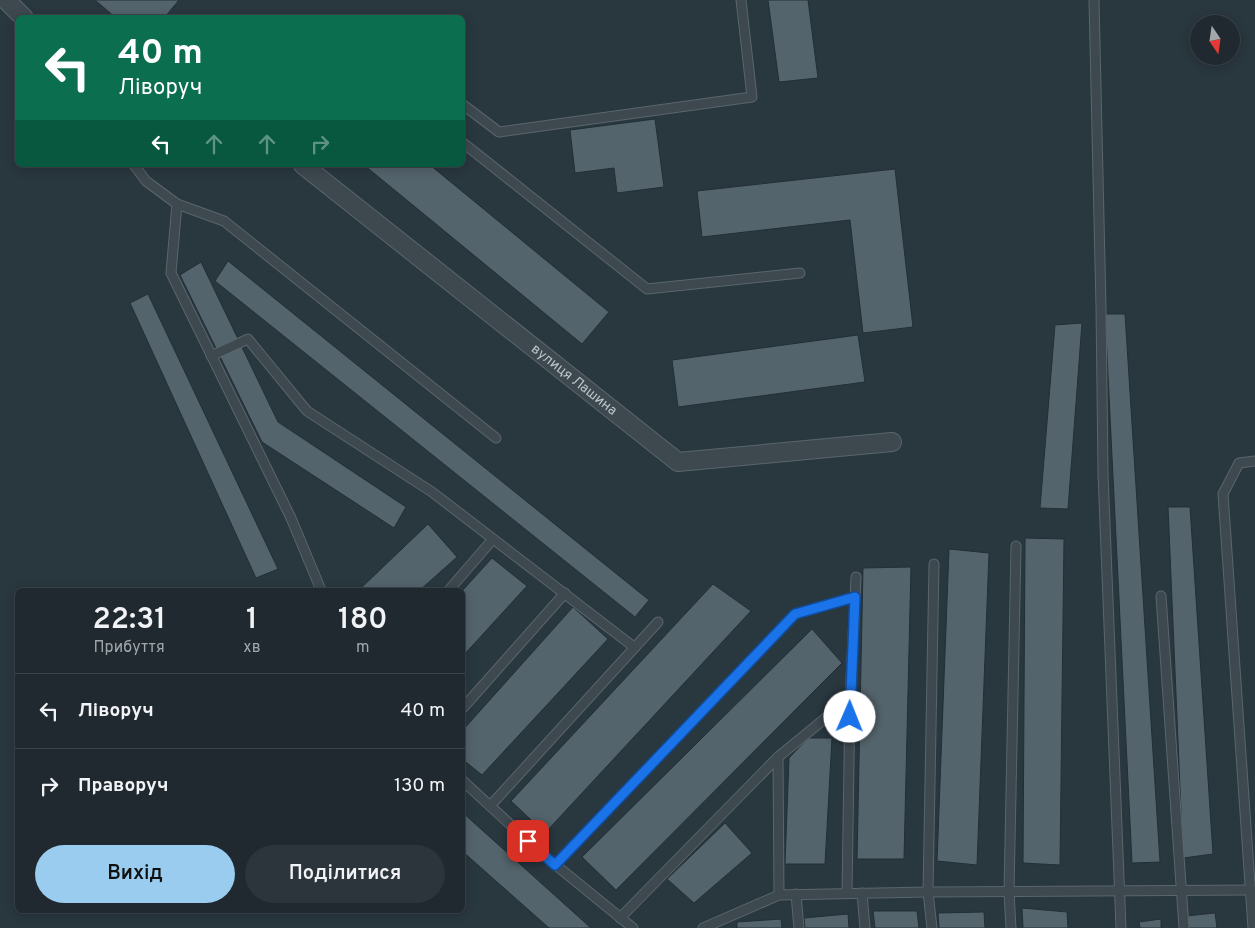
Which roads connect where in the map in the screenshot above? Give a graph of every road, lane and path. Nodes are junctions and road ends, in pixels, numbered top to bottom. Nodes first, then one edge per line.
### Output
1 (6, 0) edge
2 (741, 0) edge
3 (1094, 0) edge
4 (21, 15) edge
5 (465, 106) edge
6 (465, 144) edge
7 (136, 167) edge
8 (306, 167) edge
9 (177, 204) junction
10 (800, 273) dead end
11 (211, 356) junction
12 (496, 438) dead end
13 (892, 442) dead end
14 (1255, 461) edge
15 (493, 539) junction
16 (1016, 546) dead end
17 (934, 564) dead end
18 (856, 577) dead end
19 (320, 588) edge
20 (451, 588) edge
21 (565, 593) junction
22 (1161, 596) dead end
23 (855, 597) junction
24 (658, 622) dead end
25 (634, 647) junction
26 (850, 698) junction
27 (465, 706) edge
28 (778, 757) junction
29 (465, 783) edge
30 (490, 806) junction
31 (555, 865) junction
32 (1251, 890) junction
33 (1119, 891) junction
34 (1181, 891) junction
35 (928, 892) junction
36 (1009, 892) junction
37 (847, 893) junction
38 (862, 893) junction
39 (796, 894) junction
40 (779, 895) junction
41 (728, 917) junction
42 (620, 918) junction
43 (633, 928) edge
44 (703, 928) edge
45 (729, 928) edge
46 (799, 928) edge
47 (865, 928) edge
48 (932, 928) edge
49 (1011, 928) edge
50 (1121, 928) edge
51 (1184, 928) edge
52 (1253, 928) edge

1 - 4 street
2 - 5 lane
3 - 33 lane
6 - 10 lane
7 - 9 lane
8 - 13 street, вулиця Лашина
9 - 11 lane
9 - 12 lane
11 - 15 lane
11 - 19 lane
14 - 32 lane
15 - 20 lane
15 - 21 lane
16 - 36 lane
17 - 35 lane
18 - 23 lane
21 - 25 lane
21 - 27 lane
22 - 34 lane
23 - 26 lane
23 - 31 lane
24 - 25 lane
25 - 30 lane
26 - 28 lane
26 - 37 lane
28 - 40 lane
28 - 42 lane
29 - 30 lane
30 - 31 lane
31 - 42 lane
32 - 34 lane
32 - 52 lane
33 - 34 lane
33 - 36 lane
33 - 50 lane
34 - 51 lane
35 - 36 lane
35 - 38 lane
35 - 48 lane
36 - 49 lane
37 - 38 lane
37 - 39 lane
38 - 47 lane
39 - 40 lane
39 - 46 lane
40 - 41 lane
41 - 44 lane
41 - 45 lane
42 - 43 lane

